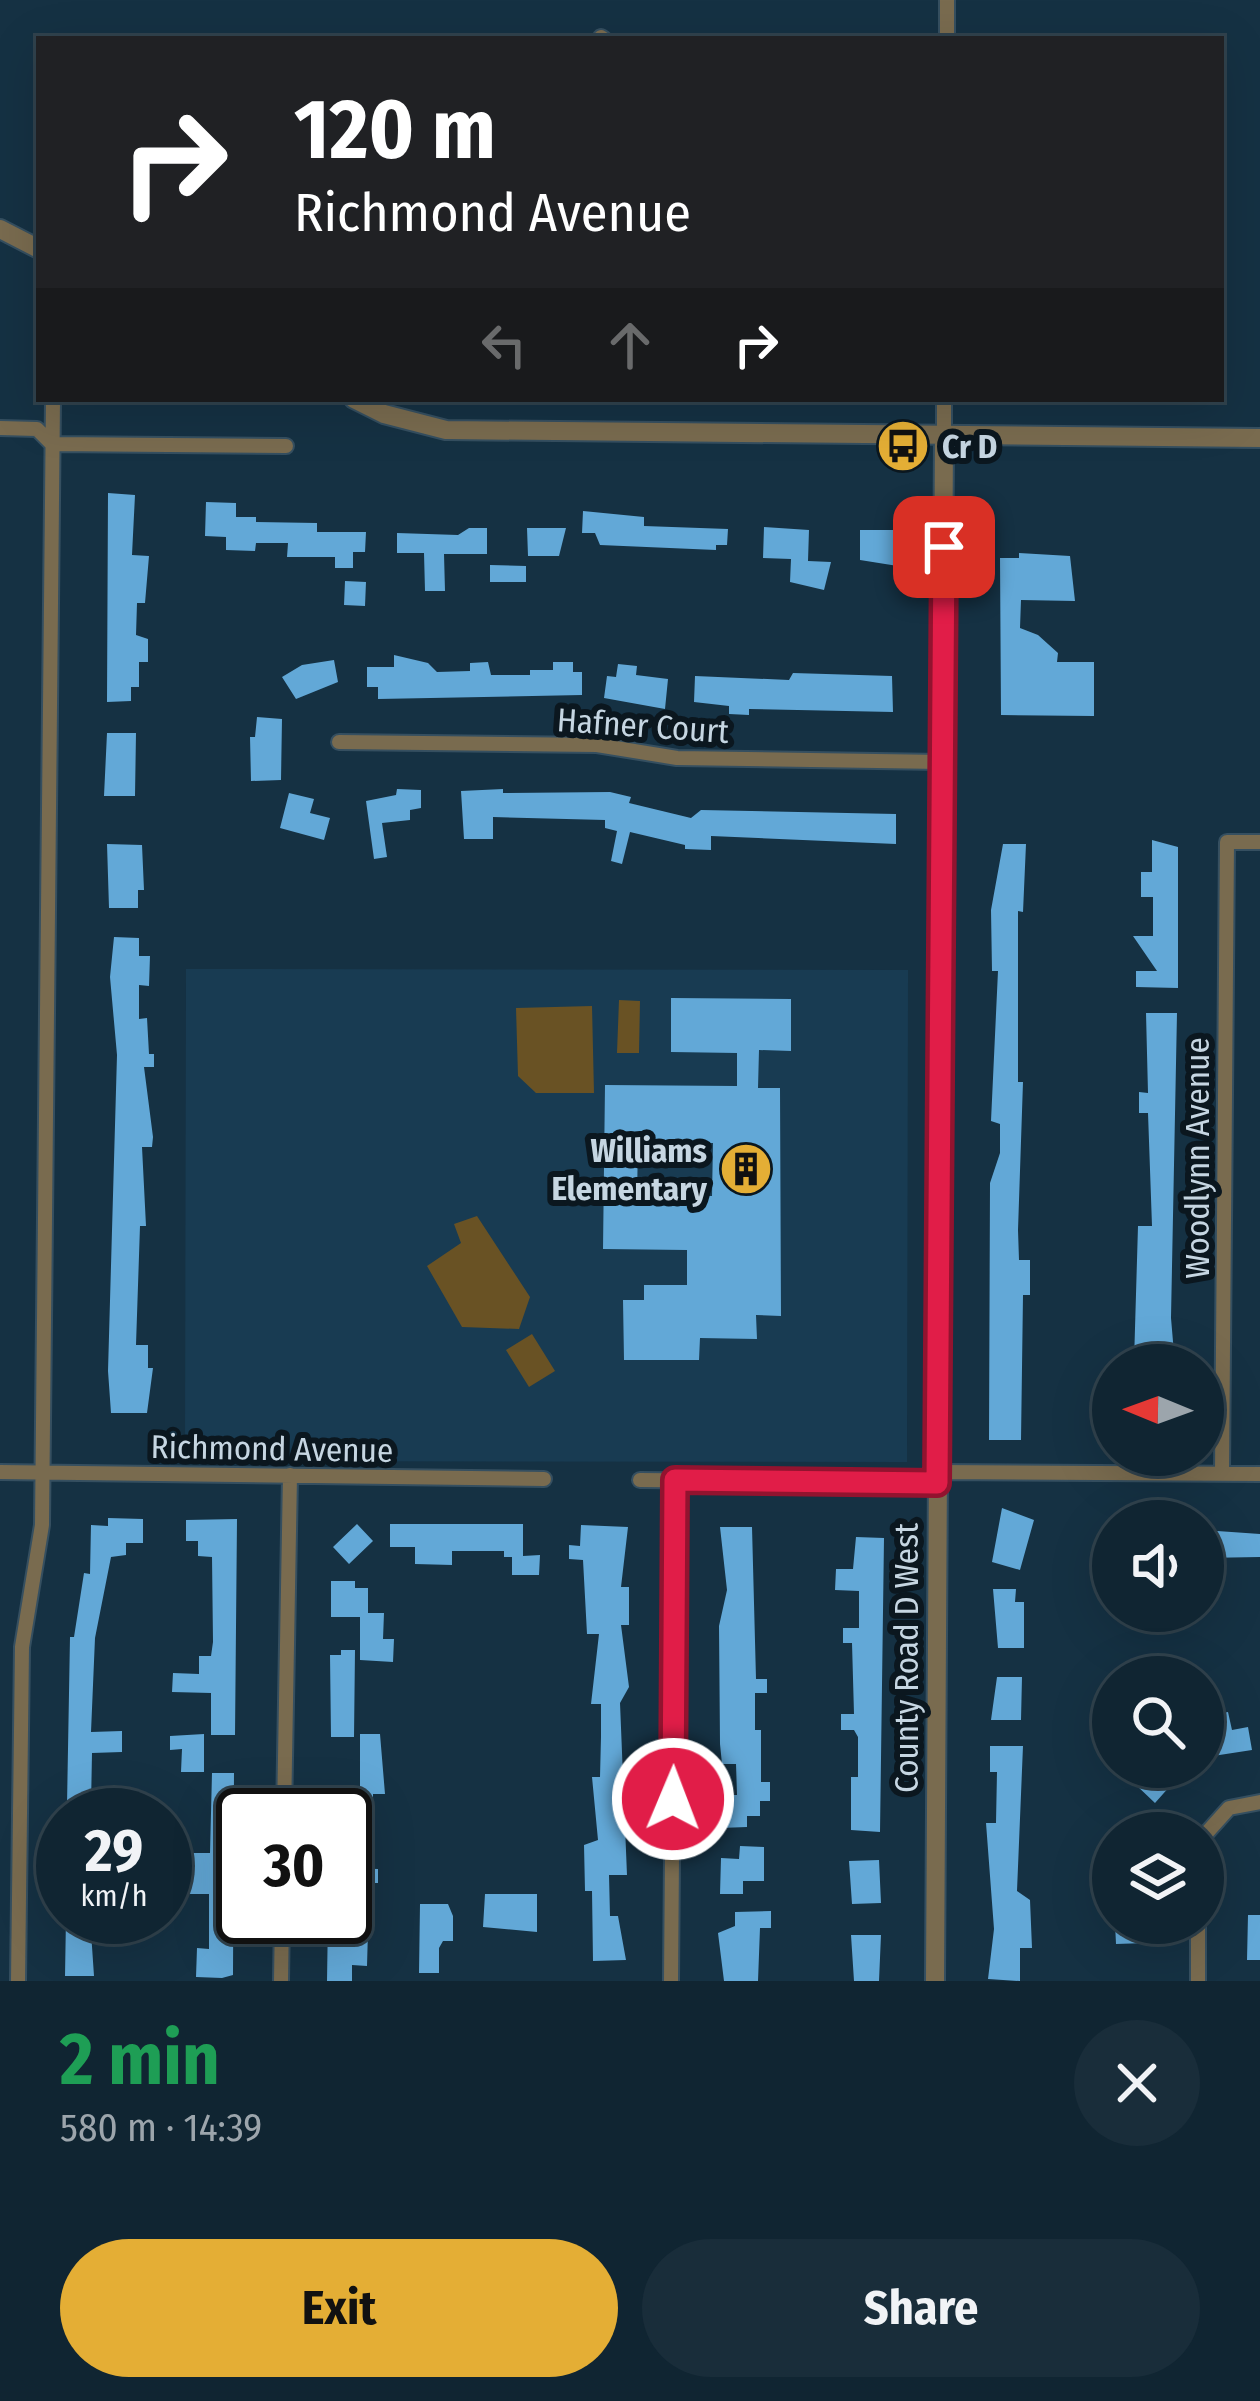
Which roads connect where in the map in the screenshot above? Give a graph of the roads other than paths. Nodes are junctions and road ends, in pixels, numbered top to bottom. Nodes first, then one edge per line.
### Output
1 (947, 0) edge
2 (947, 36) edge
3 (0, 229) edge
4 (36, 247) edge
5 (53, 402) edge
6 (360, 402) edge
7 (944, 402) edge
8 (0, 428) edge
9 (944, 437) junction
10 (1260, 438) edge
11 (52, 444) junction
12 (286, 446) dead end
13 (339, 742) dead end
14 (942, 761) junction
15 (1260, 842) edge
16 (1223, 1344) edge
17 (0, 1472) edge
18 (42, 1472) junction
19 (1224, 1474) edge
20 (1260, 1474) edge
21 (290, 1475) junction
22 (1092, 1476) edge
23 (937, 1478) junction
24 (544, 1479) dead end
25 (640, 1480) dead end
26 (675, 1480) junction
27 (284, 1788) edge
28 (1260, 1802) edge
29 (1223, 1812) edge
30 (282, 1944) edge
31 (1198, 1944) edge
32 (18, 1981) edge
33 (281, 1981) edge
34 (671, 1981) edge
35 (935, 1981) edge
36 (1198, 1981) edge

1 - 2 street
3 - 4 street
5 - 11 street
6 - 9 street
7 - 9 street, County Road D West
8 - 11 street
9 - 10 street
9 - 14 street, County Road D West
11 - 12 street
11 - 18 street
13 - 14 street, Hafner Court
14 - 23 street, County Road D West
15 - 16 street, Woodlynn Avenue
17 - 18 street, Richmond Avenue
18 - 21 street, Richmond Avenue
18 - 32 street
19 - 20 street
21 - 24 street, Richmond Avenue
21 - 27 street
22 - 23 street
23 - 26 street
23 - 35 street, County Road D West
25 - 26 street
26 - 34 street
28 - 29 street
30 - 33 street
31 - 36 street

